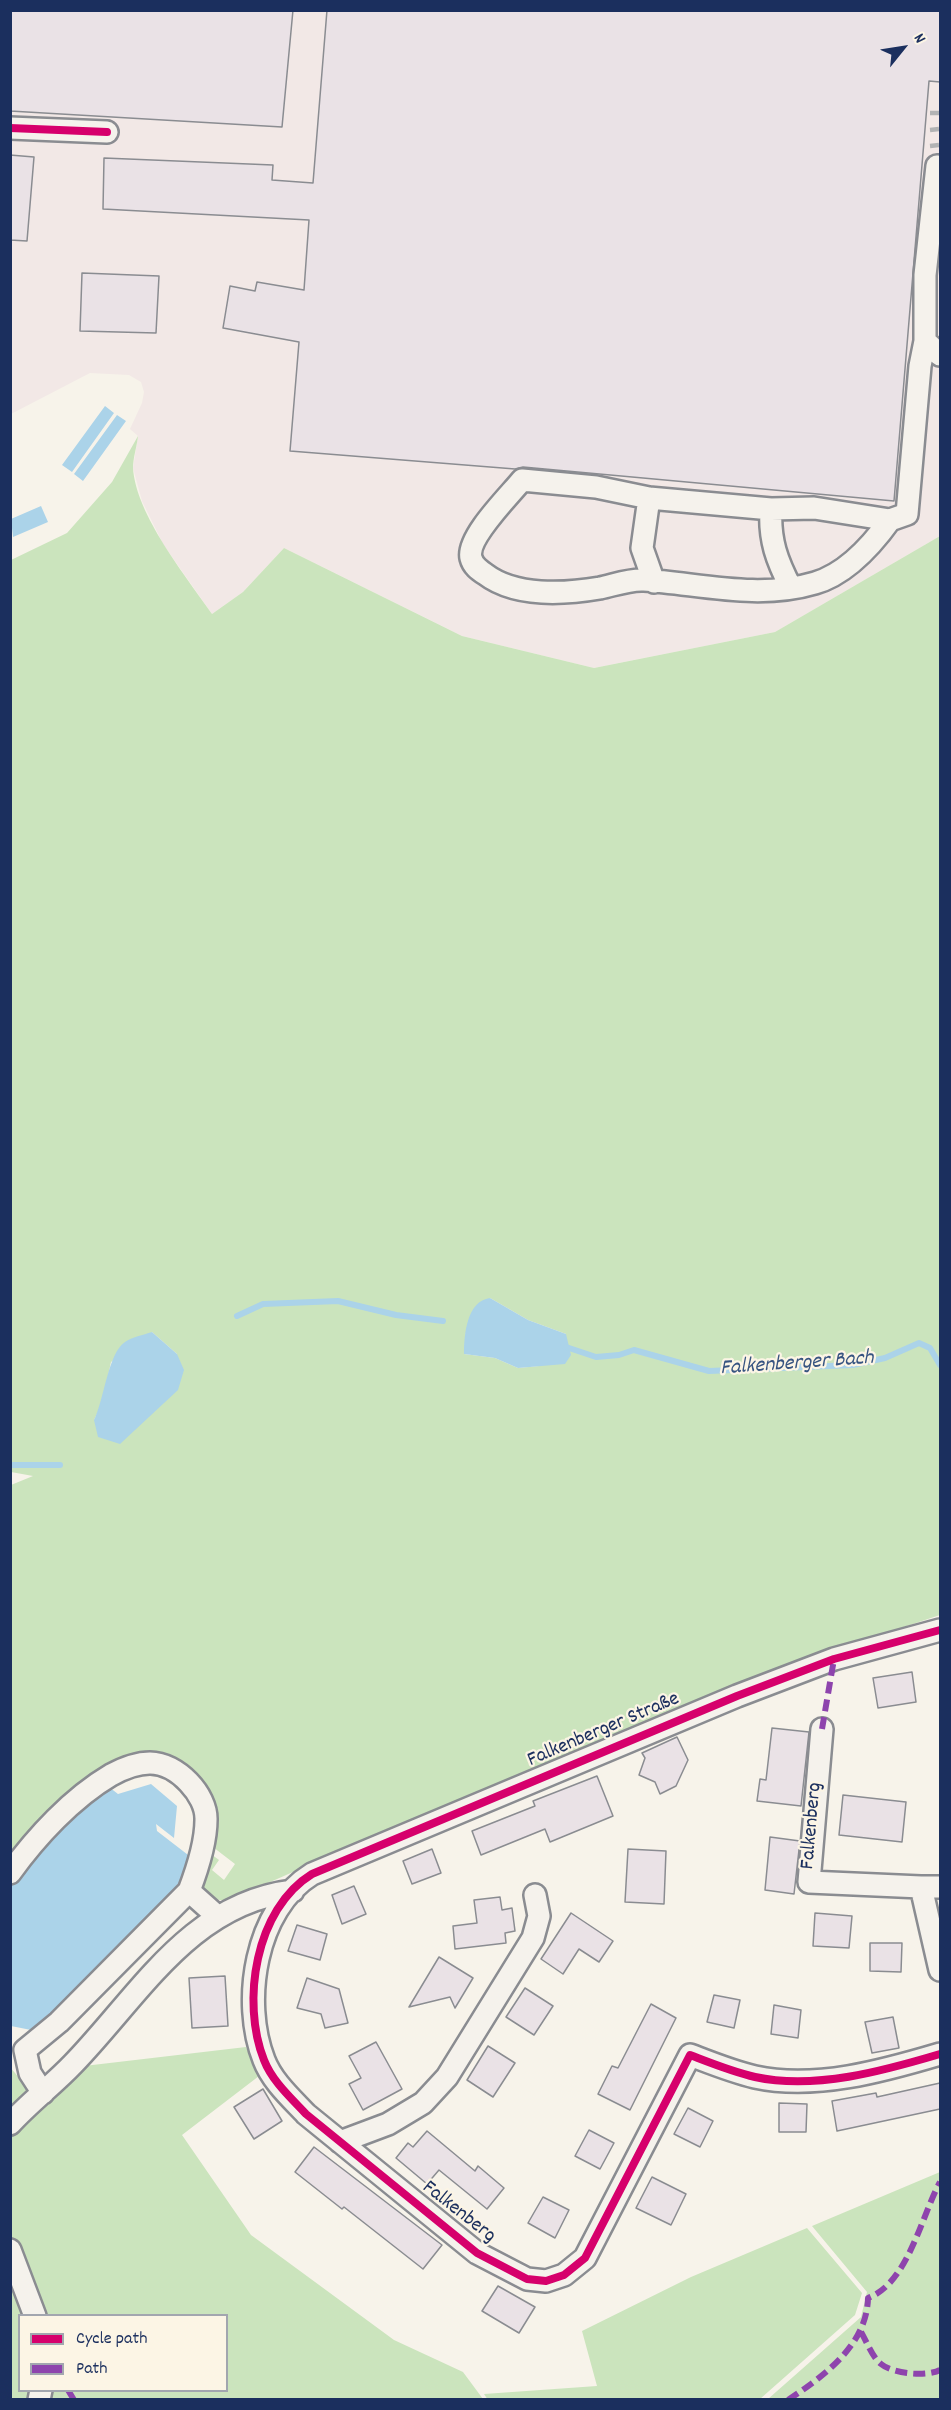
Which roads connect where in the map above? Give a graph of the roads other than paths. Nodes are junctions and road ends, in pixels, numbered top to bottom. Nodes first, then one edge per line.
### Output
1 (10, 128) edge
2 (107, 132) dead end
3 (934, 167) edge
4 (933, 348) edge
5 (649, 498) junction
6 (771, 509) junction
7 (890, 520) junction
8 (654, 582) junction
9 (791, 588) junction
10 (940, 1630) edge
11 (822, 1729) dead end
12 (10, 1873) edge
13 (931, 1887) edge
14 (189, 1891) junction
15 (292, 1891) junction
16 (535, 1895) dead end
17 (217, 1916) junction
18 (940, 1970) edge
19 (18, 2046) edge
20 (940, 2054) edge
21 (43, 2093) junction
22 (10, 2124) edge
23 (340, 2142) junction
24 (10, 2250) edge
25 (34, 2314) edge

1 - 2 street
3 - 4 street
4 - 7 street
5 - 6 street
5 - 8 street
5 - 8 street
6 - 7 street
6 - 9 street
7 - 9 street
8 - 9 street
10 - 15 street, Falkenberger Straße
11 - 13 street, Falkenberg
12 - 14 street
13 - 18 street, Falkenberg
14 - 17 street
14 - 19 street
15 - 17 street
15 - 23 street, Falkenberg
16 - 23 street
17 - 21 street
19 - 21 street
20 - 23 street, Falkenberg
21 - 22 street
24 - 25 street

